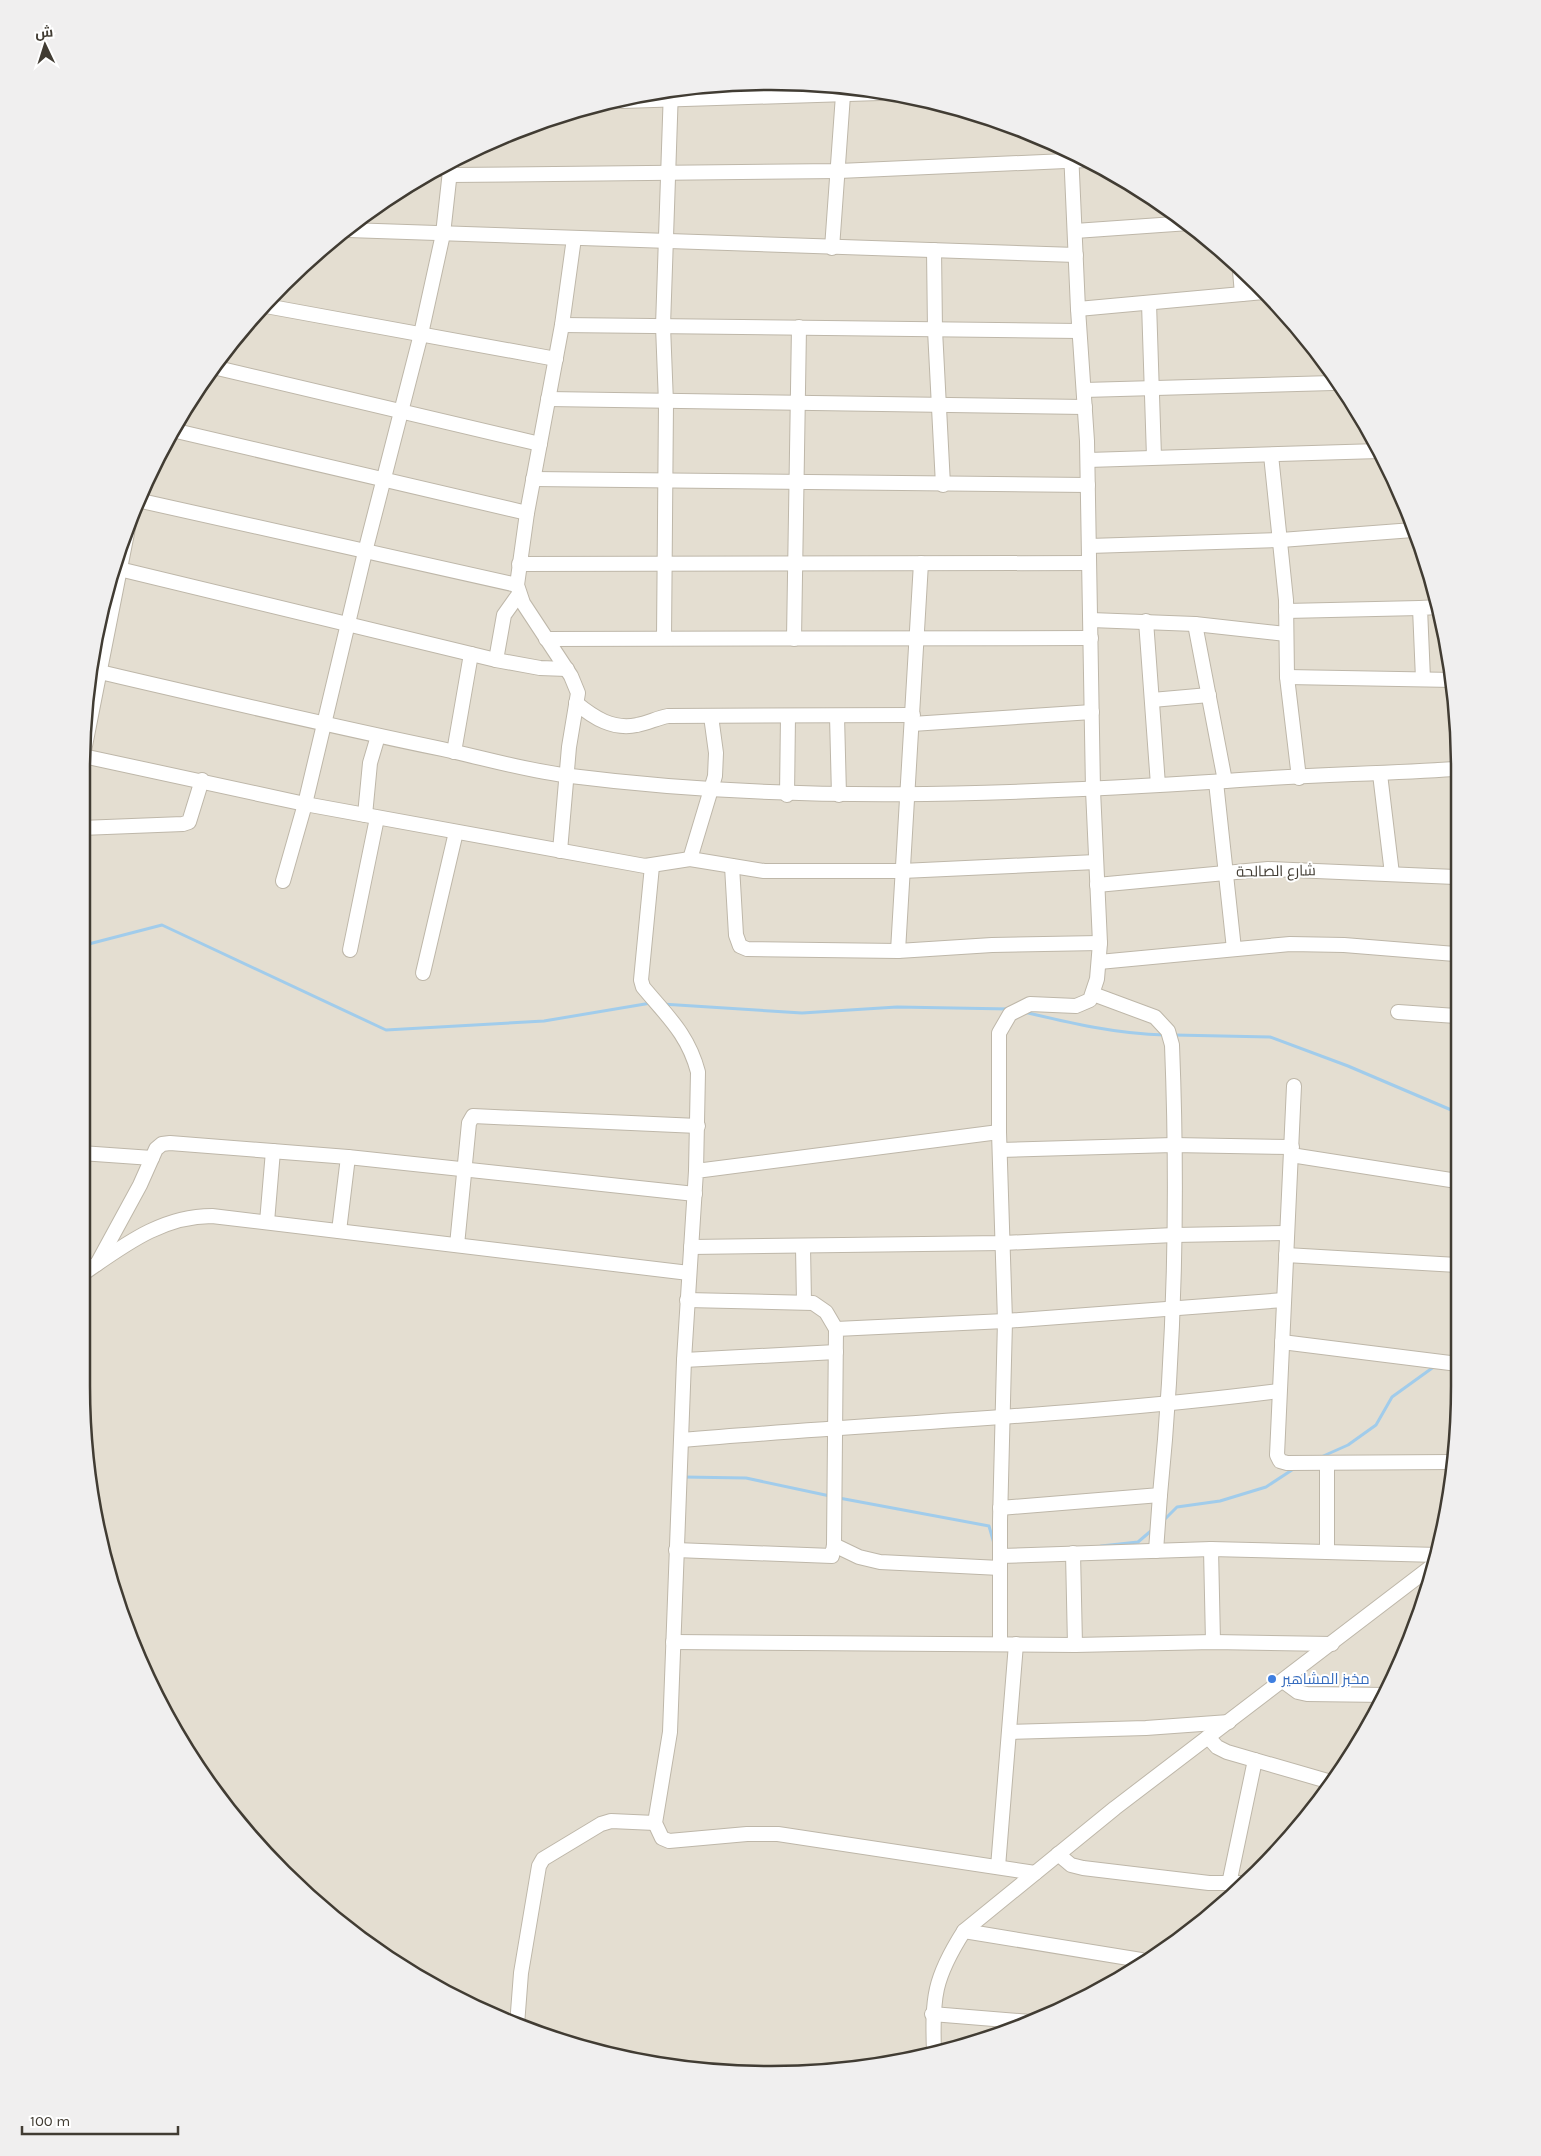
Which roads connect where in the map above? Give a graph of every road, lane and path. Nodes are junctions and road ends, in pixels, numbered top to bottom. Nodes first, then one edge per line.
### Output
1 (691, 95) edge
2 (843, 95) junction
3 (848, 95) edge
4 (671, 98) edge
5 (1063, 157) edge
6 (1071, 160) edge
7 (453, 169) edge
8 (839, 171) junction
9 (447, 172) edge
10 (667, 174) junction
11 (1175, 224) edge
12 (357, 230) edge
13 (1075, 231) junction
14 (443, 234) junction
15 (574, 238) junction
16 (664, 242) junction
17 (832, 248) junction
18 (934, 250) junction
19 (1076, 255) junction
20 (1241, 279) edge
21 (1255, 293) edge
22 (1242, 294) junction
23 (1148, 303) junction
24 (272, 307) edge
25 (1078, 309) junction
26 (562, 325) junction
27 (663, 326) junction
28 (799, 328) junction
29 (935, 330) junction
30 (1079, 330) junction
31 (421, 334) junction
32 (556, 359) junction
33 (222, 369) edge
34 (1329, 382) edge
35 (1152, 388) junction
36 (1084, 390) junction
37 (548, 399) junction
38 (666, 403) junction
39 (798, 403) junction
40 (939, 406) junction
41 (1085, 408) junction
42 (402, 410) junction
43 (180, 432) edge
44 (540, 444) junction
45 (1370, 449) edge
46 (1271, 455) junction
47 (1154, 457) junction
48 (1088, 460) junction
49 (533, 479) junction
50 (383, 480) junction
51 (666, 482) junction
52 (798, 482) junction
53 (943, 485) junction
54 (1088, 485) junction
55 (146, 502) edge
56 (527, 513) junction
57 (1407, 530) edge
58 (1281, 540) junction
59 (1088, 546) junction
60 (365, 552) junction
61 (664, 563) junction
62 (921, 563) junction
63 (519, 564) junction
64 (795, 564) junction
65 (1089, 564) junction
66 (121, 569) edge
67 (518, 590) junction
68 (1431, 607) edge
69 (1420, 608) junction
70 (1286, 611) junction
71 (1091, 620) junction
72 (1146, 621) junction
73 (347, 624) junction
74 (1195, 624) junction
75 (1286, 634) junction
76 (664, 638) junction
77 (918, 638) junction
78 (1091, 638) junction
79 (546, 639) junction
80 (794, 639) junction
81 (471, 654) junction
82 (496, 660) junction
83 (567, 669) junction
84 (98, 672) edge
85 (1287, 678) junction
86 (1423, 679) junction
87 (1445, 680) edge
88 (1208, 695) junction
89 (1152, 700) junction
90 (576, 703) junction
91 (1092, 712) junction
92 (711, 716) junction
93 (788, 716) junction
94 (837, 716) junction
95 (912, 719) junction
96 (324, 724) junction
97 (378, 736) junction
98 (454, 752) junction
99 (90, 757) edge
100 (1451, 769) edge
101 (1380, 774) junction
102 (567, 776) junction
103 (1299, 778) junction
104 (202, 780) junction
105 (1220, 781) junction
106 (1158, 785) junction
107 (712, 790) junction
108 (1093, 790) junction
109 (787, 795) junction
110 (839, 795) junction
111 (906, 796) junction
112 (305, 804) junction
113 (371, 816) junction
114 (90, 828) edge
115 (456, 832) junction
116 (560, 851) junction
117 (690, 859) junction
118 (1096, 862) junction
119 (652, 866) junction
120 (732, 866) junction
121 (902, 871) junction
122 (1227, 872) junction
123 (1392, 874) junction
124 (1451, 877) edge
125 (283, 881) dead end
126 (1097, 885) junction
127 (1100, 943) junction
128 (1234, 949) junction
129 (350, 950) dead end
130 (898, 951) junction
131 (1451, 954) edge
132 (1099, 962) junction
133 (423, 973) dead end
134 (1093, 994) junction
135 (1398, 1012) dead end
136 (1451, 1016) edge
137 (1294, 1086) dead end
138 (698, 1126) junction
139 (998, 1132) junction
140 (1173, 1145) junction
141 (1000, 1150) junction
142 (272, 1151) junction
143 (1292, 1151) junction
144 (90, 1154) edge
145 (152, 1158) junction
146 (348, 1158) junction
147 (465, 1170) junction
148 (696, 1171) junction
149 (1451, 1180) edge
150 (695, 1194) junction
151 (267, 1222) junction
152 (339, 1231) junction
153 (1287, 1233) junction
154 (1174, 1235) junction
155 (1003, 1243) junction
156 (457, 1245) junction
157 (691, 1247) junction
158 (803, 1247) junction
159 (1286, 1255) junction
160 (97, 1264) junction
161 (1451, 1265) edge
162 (90, 1269) edge
163 (689, 1273) junction
164 (687, 1300) junction
165 (1284, 1300) junction
166 (804, 1302) junction
167 (1174, 1310) junction
168 (1005, 1321) junction
169 (836, 1329) junction
170 (1282, 1342) junction
171 (836, 1352) junction
172 (684, 1360) junction
173 (1451, 1361) edge
174 (1279, 1391) junction
175 (1169, 1402) junction
176 (1004, 1418) junction
177 (835, 1427) junction
178 (682, 1440) junction
179 (1446, 1462) edge
180 (1327, 1463) junction
181 (1160, 1495) junction
182 (1000, 1508) junction
183 (834, 1545) junction
184 (1210, 1549) junction
185 (676, 1550) junction
186 (1156, 1550) junction
187 (1327, 1552) junction
188 (1073, 1553) junction
189 (1430, 1555) edge
190 (1000, 1562) junction
191 (1424, 1576) edge
192 (673, 1642) junction
193 (1213, 1642) junction
194 (1000, 1644) junction
195 (1016, 1644) junction
196 (1332, 1644) junction
197 (1075, 1645) junction
198 (1283, 1681) junction
199 (1376, 1695) edge
200 (1229, 1722) junction
201 (1009, 1732) junction
202 (1208, 1737) junction
203 (1255, 1760) junction
204 (1324, 1780) edge
205 (655, 1823) junction
206 (1058, 1854) junction
207 (998, 1867) junction
208 (1035, 1873) junction
209 (1229, 1884) junction
210 (1233, 1884) edge
211 (964, 1931) junction
212 (1136, 1959) edge
213 (932, 2014) junction
214 (518, 2017) edge
215 (1014, 2021) edge
216 (934, 2046) edge

1 - 2 street
2 - 3 street
2 - 8 street
4 - 10 street
5 - 8 street
6 - 13 street
7 - 10 street
8 - 10 street
8 - 17 street
9 - 14 street
10 - 16 street
11 - 13 street
12 - 14 street
13 - 19 street
14 - 15 street
14 - 31 street
15 - 16 street
15 - 26 street
16 - 17 street
16 - 27 street
17 - 18 street
18 - 19 street
18 - 29 street
19 - 25 street
20 - 22 street
21 - 22 street
22 - 23 street
23 - 25 street
23 - 35 street
24 - 31 street
25 - 30 street
26 - 27 street
26 - 32 street
27 - 28 street
27 - 38 street
28 - 29 street
28 - 39 street
29 - 30 street
29 - 40 street
30 - 36 street
31 - 32 street
31 - 42 street
32 - 37 street
33 - 42 street
34 - 35 street
35 - 36 street
35 - 47 street
36 - 41 street
37 - 38 street
37 - 44 street
38 - 39 street
38 - 51 street
39 - 40 street
39 - 52 street
40 - 41 street
40 - 53 street
41 - 48 street
42 - 44 street
42 - 50 street
43 - 50 street
44 - 49 street
45 - 46 street
46 - 47 street
46 - 58 street
47 - 48 street
48 - 54 street
49 - 51 street
49 - 56 street
50 - 56 street
50 - 60 street
51 - 52 street
51 - 61 street
52 - 53 street
52 - 64 street
53 - 54 street
54 - 59 street
55 - 60 street
56 - 63 street
57 - 58 street
58 - 59 street
58 - 70 street
59 - 65 street
60 - 67 street
60 - 73 street
61 - 63 street
61 - 64 street
61 - 76 street
62 - 64 street
62 - 65 street
62 - 77 street
63 - 67 street
64 - 80 street
65 - 71 street
66 - 73 street
67 - 79 street
67 - 82 street
68 - 69 street
69 - 70 street
69 - 86 street
70 - 75 street
71 - 72 street
71 - 78 street
72 - 74 street
72 - 89 street
73 - 81 street
73 - 96 street
74 - 75 street
74 - 88 street
75 - 85 street
76 - 79 street
76 - 80 street
77 - 78 street
77 - 80 street
77 - 95 street
78 - 91 street
79 - 83 street
81 - 82 street
81 - 98 street
82 - 83 street
83 - 90 street
84 - 96 street
85 - 86 street
85 - 103 street
86 - 87 street
88 - 89 street
88 - 105 street
89 - 106 street
90 - 92 street
90 - 102 street
91 - 95 street
91 - 108 street
92 - 93 street
92 - 107 street
93 - 94 street
93 - 109 street
94 - 95 street
94 - 110 street
95 - 111 street
96 - 97 street
96 - 112 street
97 - 98 street
97 - 113 street
98 - 102 street
99 - 104 street
100 - 101 street
101 - 103 street
101 - 123 street
102 - 107 street
102 - 116 street
103 - 105 street
104 - 112 street
104 - 114 street
105 - 106 street
105 - 122 street
106 - 108 street
107 - 109 street
107 - 117 street
108 - 111 street
108 - 118 street
109 - 110 street
110 - 111 street
111 - 121 street
112 - 113 street
112 - 125 street
113 - 115 street
113 - 129 street
115 - 116 street
115 - 133 street
116 - 119 street
117 - 119 street
117 - 120 street
118 - 121 street
118 - 126 street
119 - 138 street
120 - 121 street
120 - 130 street
121 - 130 street
122 - 123 street, شارع الصالحة
122 - 126 street, شارع الصالحة
122 - 128 street
123 - 124 street, شارع الصالحة
126 - 127 street
127 - 130 street
127 - 132 street
128 - 131 street
128 - 132 street
132 - 134 street
134 - 139 street
134 - 140 street
135 - 136 street
137 - 143 street
138 - 147 street
138 - 148 street
139 - 141 street
139 - 148 street
140 - 141 street
140 - 143 street
140 - 154 street
141 - 155 street
142 - 145 street
142 - 146 street
142 - 151 street
143 - 149 street
143 - 153 street
144 - 145 street
145 - 160 street
146 - 147 street
146 - 152 street
147 - 150 street
147 - 156 street
148 - 150 street
150 - 157 street
151 - 152 street
151 - 160 street
152 - 156 street
153 - 154 street
153 - 159 street
154 - 155 street
154 - 167 street
155 - 158 street
155 - 168 street
156 - 163 street
157 - 158 street
157 - 163 street
158 - 166 street
159 - 161 street
159 - 165 street
160 - 162 street
163 - 164 street
164 - 166 street
164 - 172 street
165 - 167 street
165 - 170 street
166 - 169 street
167 - 168 street
167 - 175 street
168 - 169 street
168 - 176 street
169 - 171 street
170 - 173 street
170 - 174 street
171 - 172 street
171 - 177 street
172 - 178 street
174 - 175 street
174 - 180 street
175 - 176 street
175 - 181 street
176 - 177 street
176 - 182 street
177 - 178 street
177 - 183 street
178 - 185 street
179 - 180 street
180 - 187 street
181 - 182 street
181 - 186 street
182 - 190 street
183 - 185 street
183 - 190 street
184 - 186 street
184 - 187 street
184 - 193 street
185 - 192 street
186 - 188 street
187 - 189 street
188 - 190 street
188 - 197 street
190 - 194 street
191 - 196 street
192 - 194 street
192 - 205 street
193 - 196 street
193 - 197 street
194 - 195 street
195 - 197 street
195 - 201 street
196 - 198 street
198 - 199 street
198 - 200 street
200 - 201 street
200 - 202 street
201 - 207 street
202 - 203 street
202 - 206 street
203 - 204 street
203 - 209 street
205 - 207 street
205 - 214 street
206 - 208 street
206 - 209 street
207 - 208 street
208 - 211 street
209 - 210 street
211 - 212 street
211 - 213 street
213 - 215 street
213 - 216 street

